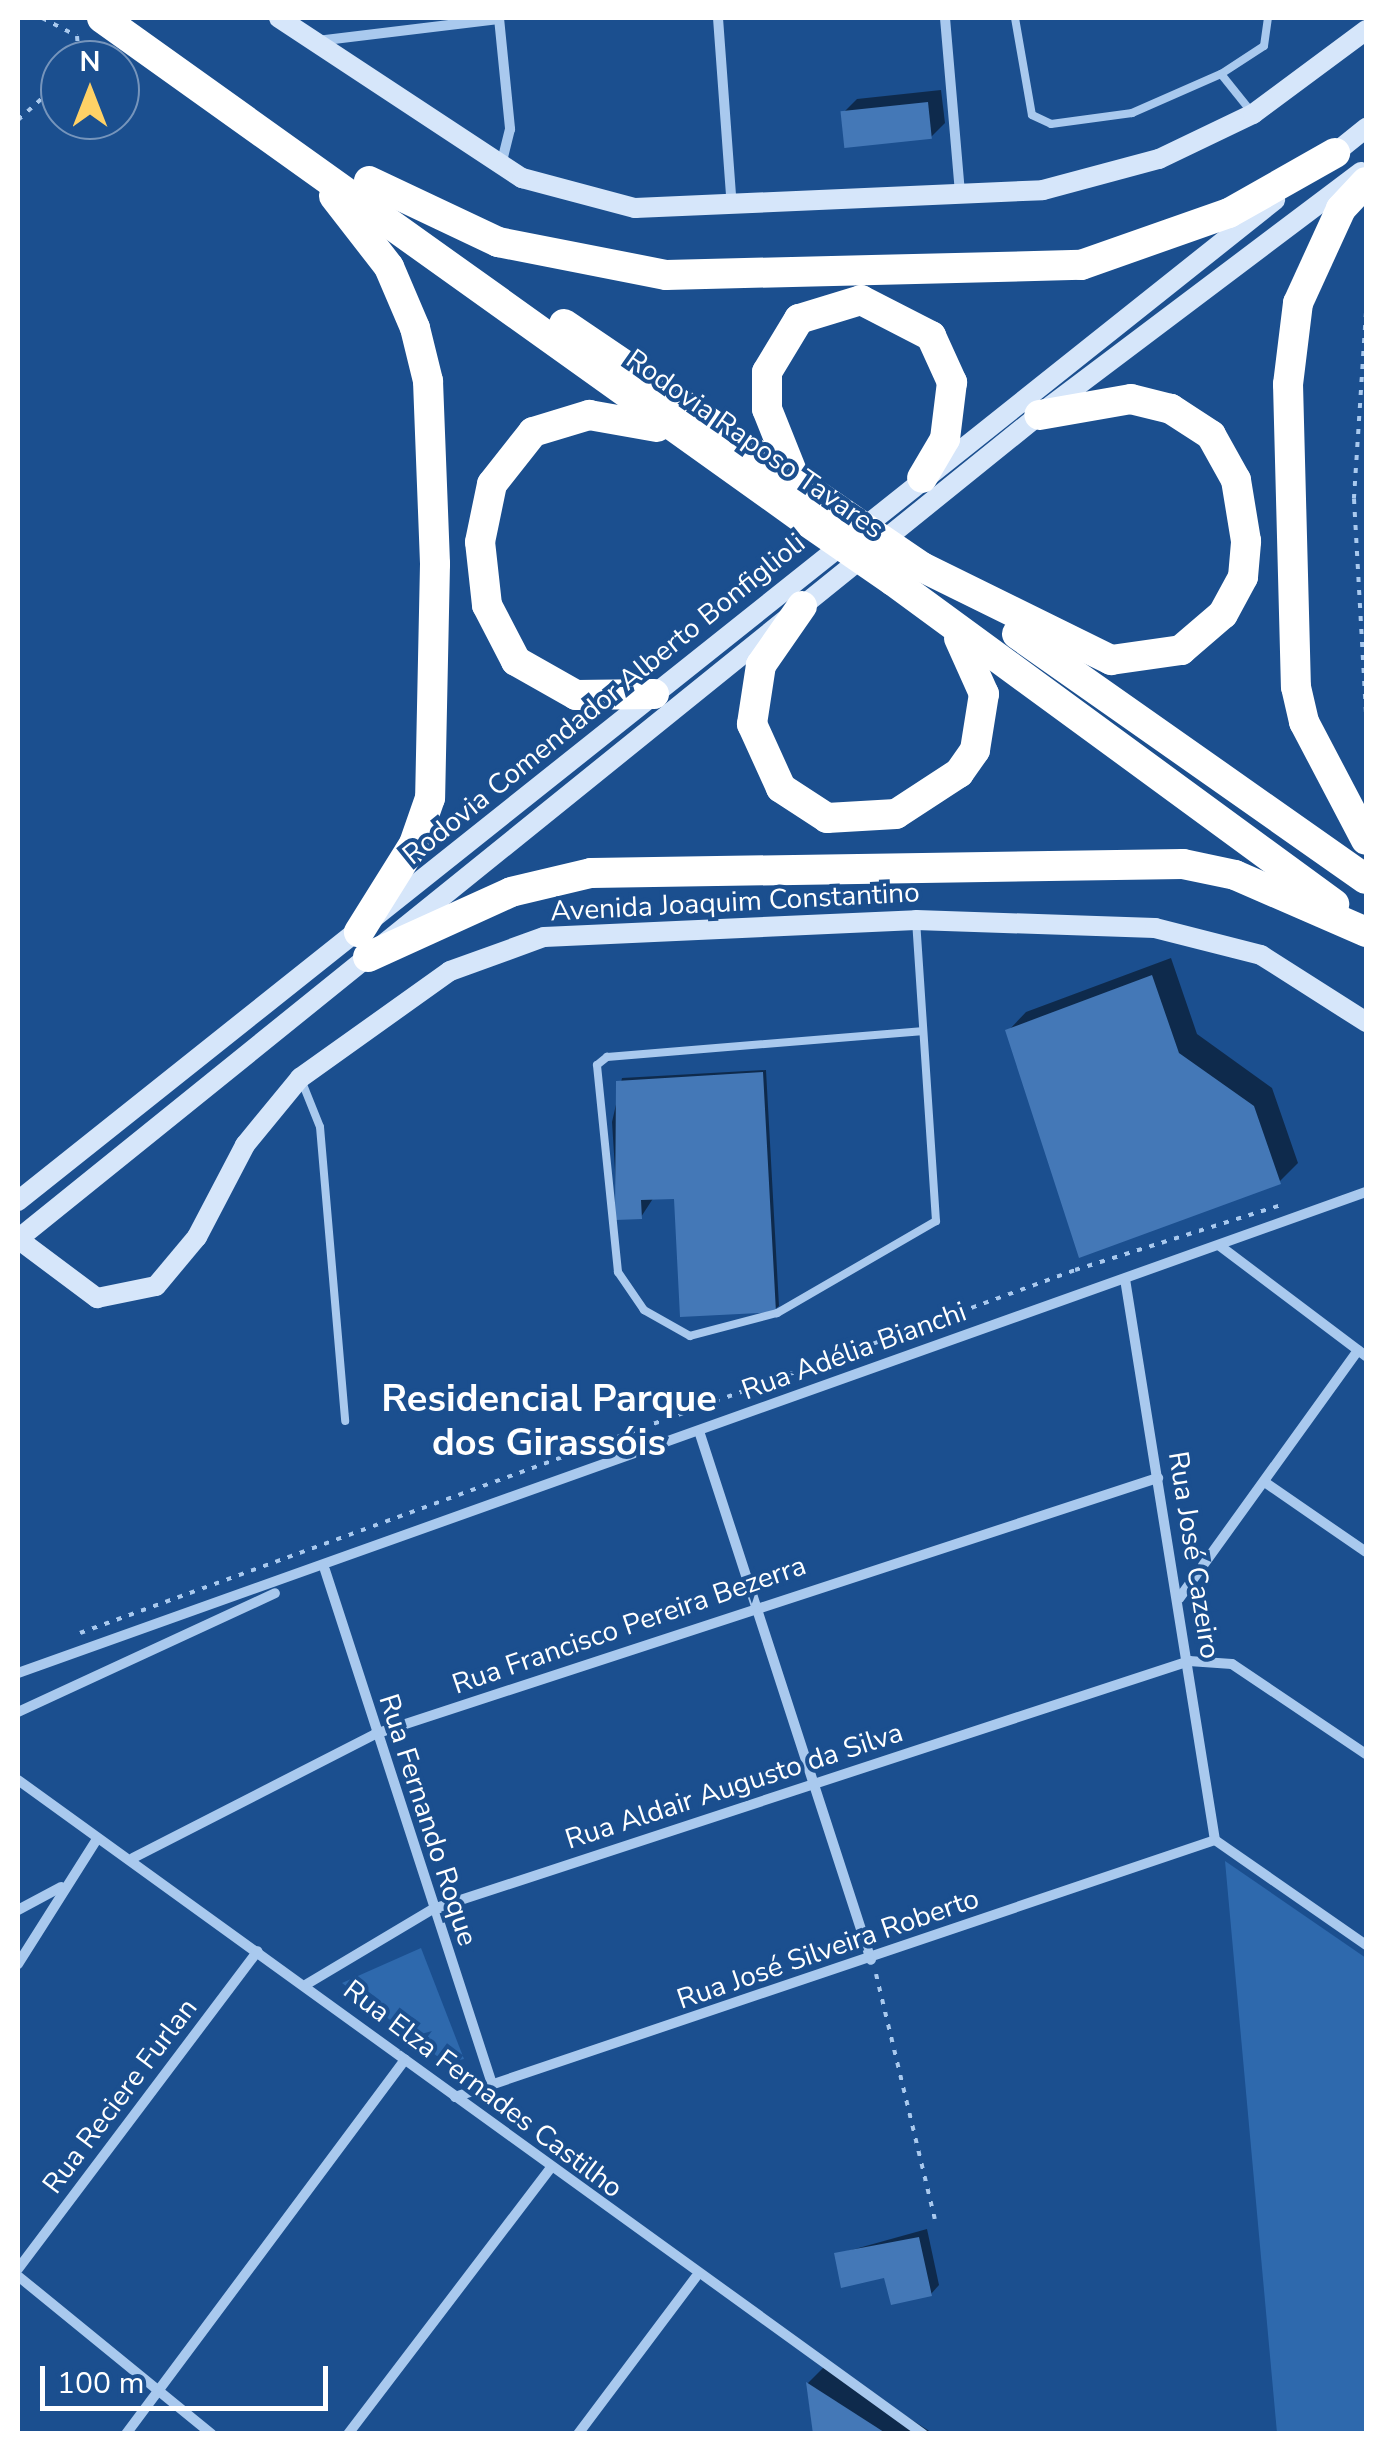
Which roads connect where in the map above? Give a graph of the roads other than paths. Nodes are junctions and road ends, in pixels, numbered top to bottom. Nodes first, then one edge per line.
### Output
1 (102, 18) edge
2 (136, 18) edge
3 (278, 18) edge
4 (499, 18) edge
5 (718, 18) edge
6 (945, 18) edge
7 (1014, 18) edge
8 (1268, 18) edge
9 (1366, 30) edge
10 (312, 42) junction
11 (1221, 74) junction
12 (1252, 114) junction
13 (1366, 128) edge
14 (287, 147) junction
15 (1335, 153) junction
16 (501, 166) junction
17 (1366, 168) edge
18 (369, 181) junction
19 (1366, 182) edge
20 (961, 200) junction
21 (732, 208) junction
22 (1039, 415) junction
23 (692, 439) junction
24 (922, 478) junction
25 (795, 479) junction
26 (818, 513) junction
27 (922, 567) junction
28 (802, 606) junction
29 (948, 622) junction
30 (654, 694) junction
31 (1366, 840) edge
32 (1366, 880) edge
33 (916, 920) junction
34 (1366, 930) edge
35 (363, 945) junction
36 (1366, 1022) edge
37 (921, 1030) junction
38 (300, 1078) junction
39 (1366, 1192) edge
40 (18, 1201) edge
41 (18, 1239) edge
42 (1220, 1246) junction
43 (1124, 1279) junction
44 (1362, 1353) edge
45 (345, 1421) dead end
46 (699, 1431) junction
47 (1158, 1478) junction
48 (1266, 1484) junction
49 (1366, 1552) edge
50 (325, 1570) junction
51 (1178, 1600) junction
52 (753, 1605) junction
53 (1189, 1661) junction
54 (18, 1673) edge
55 (18, 1712) edge
56 (376, 1734) junction
57 (1366, 1754) edge
58 (18, 1780) edge
59 (815, 1784) junction
60 (97, 1839) junction
61 (1215, 1840) junction
62 (132, 1858) junction
63 (64, 1886) junction
64 (433, 1909) junction
65 (18, 1910) edge
66 (1366, 1945) edge
67 (258, 1951) junction
68 (871, 1960) junction
69 (18, 1964) edge
70 (307, 1984) junction
71 (406, 2060) junction
72 (492, 2084) junction
73 (455, 2097) junction
74 (551, 2168) junction
75 (18, 2272) edge
76 (696, 2277) junction
77 (157, 2392) junction
78 (126, 2434) edge
79 (212, 2434) edge
80 (348, 2434) edge
81 (578, 2434) edge
82 (923, 2434) edge

1 - 14 highway, Rodovia Raposo Tavares
2 - 18 highway, Rodovia Raposo Tavares
3 - 10 main road
4 - 10 street
4 - 16 street
5 - 21 street
6 - 20 street
7 - 11 lane
8 - 11 lane
9 - 12 main road
10 - 16 main road
11 - 12 lane
12 - 20 main road
13 - 15 main road, Rodovia Comendador Alberto Bonfiglioli
14 - 23 highway, Rodovia Raposo Tavares
14 - 35 highway
15 - 18 highway
15 - 24 main road, Rodovia Comendador Alberto Bonfiglioli
16 - 21 main road
17 - 22 main road, Rodovia Comendador Alberto Bonfiglioli
18 - 25 highway, Rodovia Raposo Tavares
19 - 31 highway
20 - 21 main road
22 - 27 highway
22 - 28 main road, Rodovia Comendador Alberto Bonfiglioli
23 - 26 highway, Rodovia Raposo Tavares
23 - 30 highway
24 - 25 highway
24 - 30 main road, Rodovia Comendador Alberto Bonfiglioli
25 - 26 highway, Rodovia Raposo Tavares
26 - 27 highway, Rodovia Raposo Tavares, bridge
26 - 29 highway, Rodovia Raposo Tavares, bridge
27 - 32 highway, Rodovia Raposo Tavares
28 - 29 highway
28 - 35 main road, Rodovia Comendador Alberto Bonfiglioli
29 - 34 highway, Rodovia Raposo Tavares
30 - 35 main road, Rodovia Comendador Alberto Bonfiglioli
33 - 36 main road, Avenida Joaquim Constantino
33 - 37 lane
33 - 38 main road, Avenida Joaquim Constantino
34 - 35 highway
35 - 40 main road, Rodovia Comendador Alberto Bonfiglioli
35 - 41 main road, Rodovia Comendador Alberto Bonfiglioli
37 - 37 lane
38 - 41 main road, Avenida Joaquim Constantino
38 - 45 lane
39 - 42 street, Rua Adélia Bianchi
42 - 43 street, Rua Adélia Bianchi
42 - 44 street
43 - 46 street, Rua Adélia Bianchi
43 - 47 street, Rua José Cazeiro
44 - 48 street
46 - 50 street, Rua Adélia Bianchi
46 - 52 street
47 - 51 street, Rua José Cazeiro
47 - 52 street, Rua Francisco Pereira Bezerra
48 - 49 street
48 - 51 street
50 - 54 street, Rua Adélia Bianchi
50 - 55 street
50 - 56 street, Rua Fernando Roque
51 - 53 street, Rua José Cazeiro
52 - 56 street, Rua Francisco Pereira Bezerra
52 - 59 street
53 - 57 street
53 - 59 street, Rua Aldair Augusto da Silva
53 - 61 street, Rua José Cazeiro
56 - 62 street, Rua Francisco Pereira Bezerra
56 - 64 street, Rua Fernando Roque
58 - 60 street, Rua Elza Fernades Castilho
59 - 64 street, Rua Aldair Augusto da Silva
59 - 68 street
60 - 62 street, Rua Elza Fernades Castilho
60 - 63 street
61 - 66 street
61 - 68 street, Rua José Silveira Roberto
62 - 67 street, Rua Elza Fernades Castilho
63 - 65 street
63 - 69 street
64 - 70 street, Rua Aldair Augusto da Silva
64 - 72 street, Rua Fernando Roque
67 - 70 street, Rua Elza Fernades Castilho
67 - 75 street, Rua Reciere Furlan
68 - 72 street, Rua José Silveira Roberto
70 - 71 street, Rua Elza Fernades Castilho
71 - 73 street, Rua Elza Fernades Castilho
71 - 77 street
72 - 73 street, Rua José Silveira Roberto
73 - 74 street, Rua Elza Fernades Castilho
74 - 76 street, Rua Elza Fernades Castilho
74 - 80 street
75 - 77 street
76 - 81 street
76 - 82 street, Rua Elza Fernades Castilho
77 - 78 street
77 - 79 street

